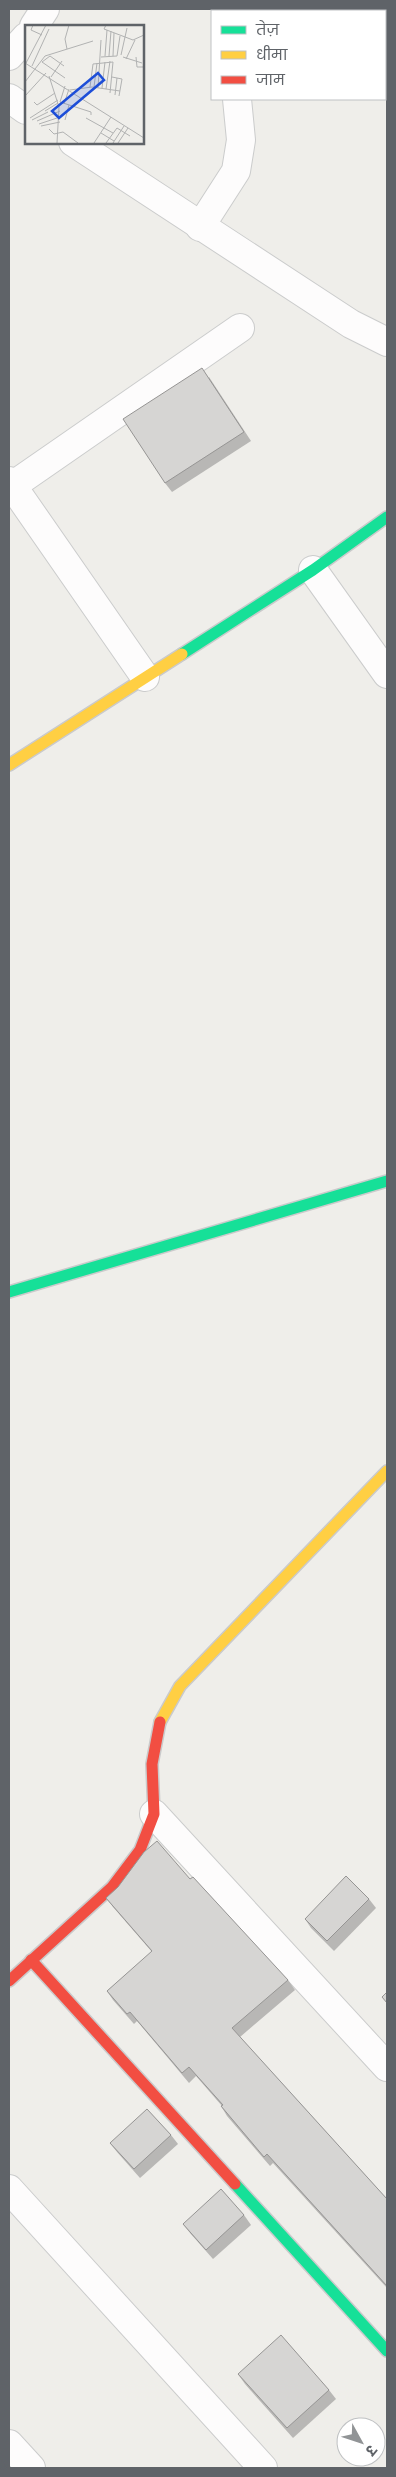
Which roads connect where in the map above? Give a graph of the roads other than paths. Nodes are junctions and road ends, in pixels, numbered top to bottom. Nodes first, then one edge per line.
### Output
1 (45, 9) edge
2 (35, 25) edge
3 (25, 37) edge
4 (9, 56) edge
5 (9, 98) edge
6 (237, 100) edge
7 (25, 109) edge
8 (76, 144) edge
9 (200, 227) junction
10 (240, 328) dead end
11 (387, 342) edge
12 (10, 483) edge
13 (387, 517) edge
14 (313, 570) junction
15 (387, 674) edge
16 (145, 677) junction
17 (9, 764) edge
18 (387, 1181) edge
19 (9, 1292) edge
20 (387, 1471) edge
21 (154, 1814) junction
22 (31, 1960) junction
23 (9, 1981) edge
24 (387, 2066) edge
25 (9, 2189) edge
26 (387, 2351) edge
27 (9, 2444) edge
28 (31, 2468) edge
29 (263, 2468) edge

1 - 2 street
3 - 4 street
5 - 7 street
6 - 9 street
8 - 9 street
9 - 11 street
10 - 12 street
12 - 16 street
13 - 14 street
14 - 15 street
14 - 16 street
16 - 17 street
18 - 19 street
20 - 21 street
21 - 22 street
21 - 24 street
22 - 23 street
22 - 26 street
25 - 29 street
27 - 28 street

